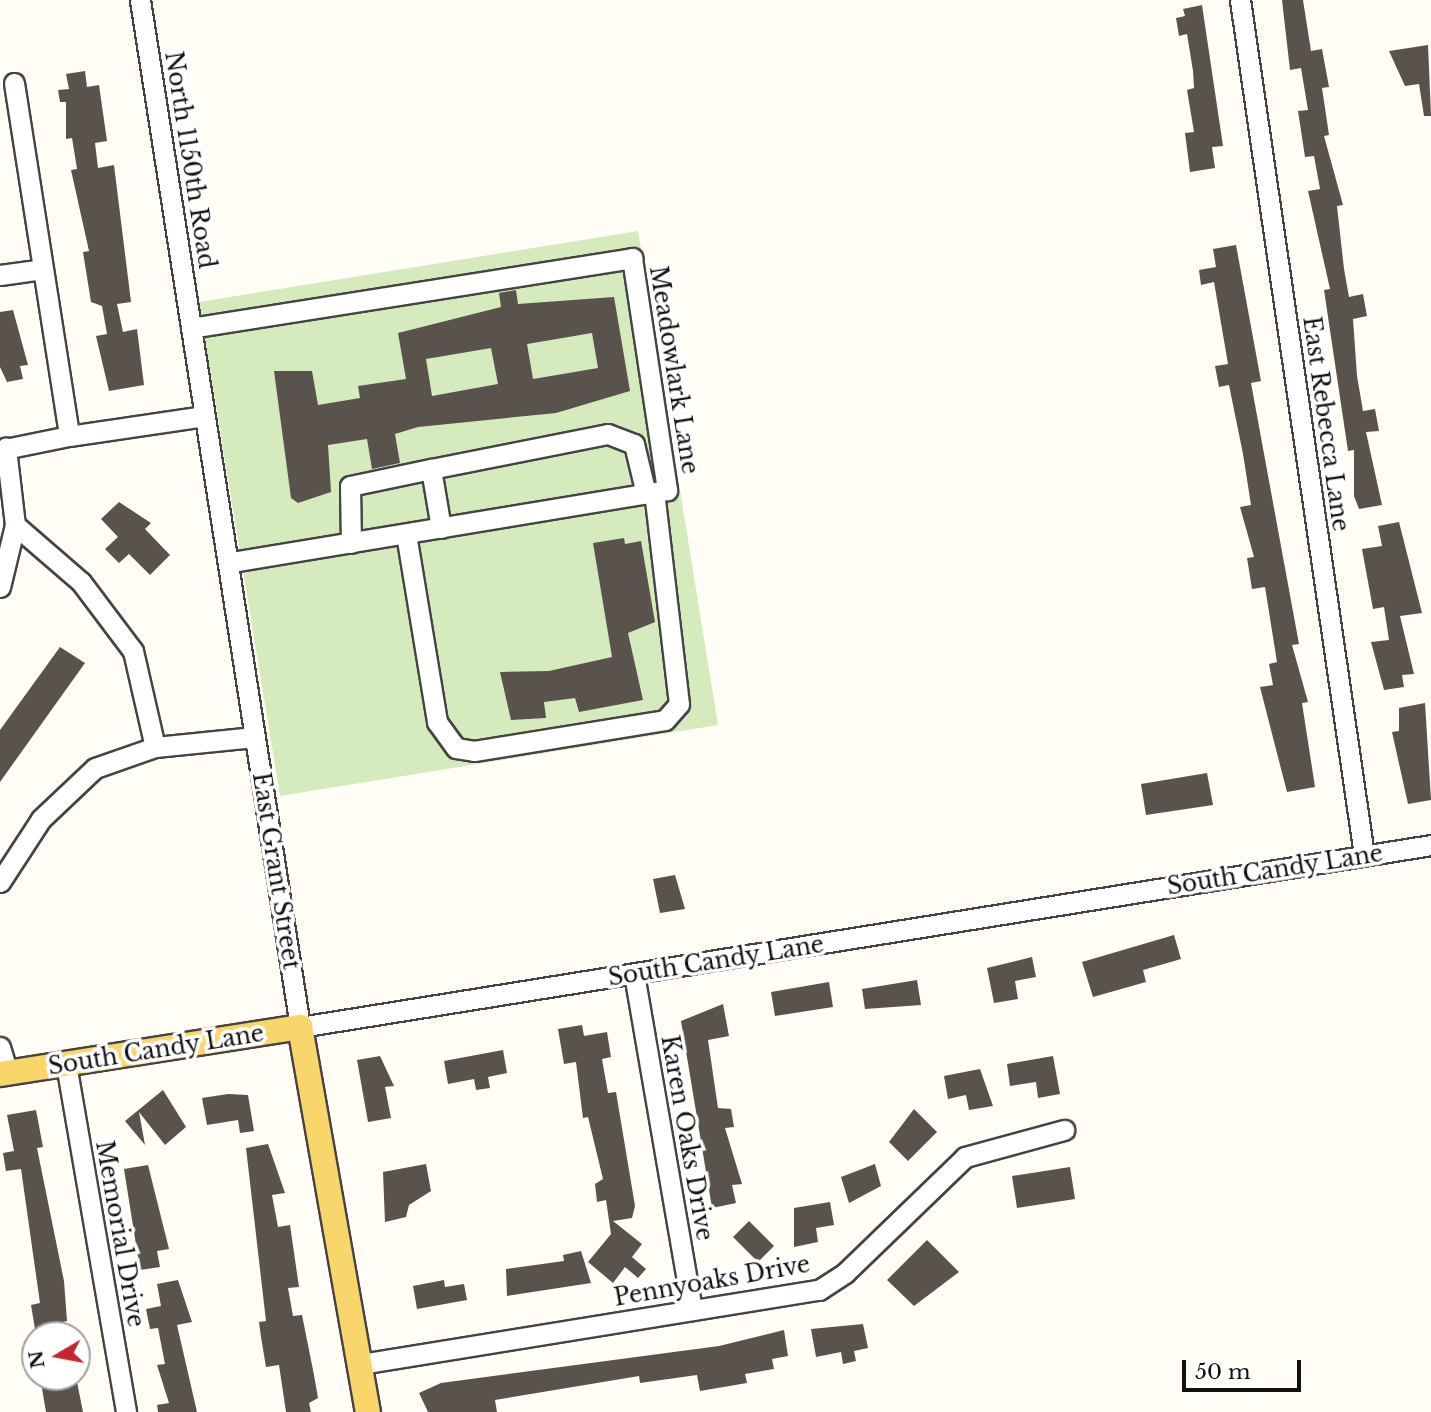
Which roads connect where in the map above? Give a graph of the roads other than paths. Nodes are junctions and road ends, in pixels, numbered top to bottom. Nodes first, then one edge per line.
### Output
1 (140, 0) edge
2 (1240, 0) edge
3 (14, 83) dead end
4 (43, 269) junction
5 (0, 275) edge
6 (191, 328) junction
7 (205, 416) junction
8 (69, 436) junction
9 (3, 449) edge
10 (431, 468) junction
11 (650, 493) junction
12 (15, 526) junction
13 (441, 528) junction
14 (406, 534) junction
15 (351, 543) junction
16 (228, 563) junction
17 (0, 587) edge
18 (254, 737) junction
19 (156, 747) junction
20 (1431, 845) edge
21 (1364, 855) junction
22 (0, 882) edge
23 (634, 974) junction
24 (300, 1027) junction
25 (0, 1047) edge
26 (66, 1064) junction
27 (4, 1073) edge
28 (1064, 1130) dead end
29 (692, 1310) junction
30 (360, 1364) junction
31 (126, 1412) edge
32 (368, 1412) edge

1 - 6 street, North 1150th Road
2 - 21 street, East Rebecca Lane
3 - 4 street
4 - 5 street
4 - 8 street
6 - 7 street, East Grant Street
6 - 11 street, Meadowlark Lane
7 - 8 street
7 - 16 street, East Grant Street
8 - 9 street
9 - 12 street
10 - 11 street
10 - 13 street
10 - 15 street
11 - 13 street
11 - 14 street
12 - 17 street
12 - 19 street
13 - 14 street
14 - 15 street
15 - 16 street
16 - 18 street, East Grant Street
18 - 19 street
18 - 24 street, East Grant Street
19 - 22 street
20 - 21 street, South Candy Lane
21 - 23 street, South Candy Lane
23 - 24 street, South Candy Lane
23 - 29 street, Karen Oaks Drive
24 - 26 main road, South Candy Lane
24 - 30 main road, East Grant Street
25 - 27 street
26 - 27 main road, South Candy Lane
26 - 31 street, Memorial Drive
28 - 29 street, Pennyoaks Drive
29 - 30 street, Pennyoaks Drive
30 - 32 main road, East Grant Street

